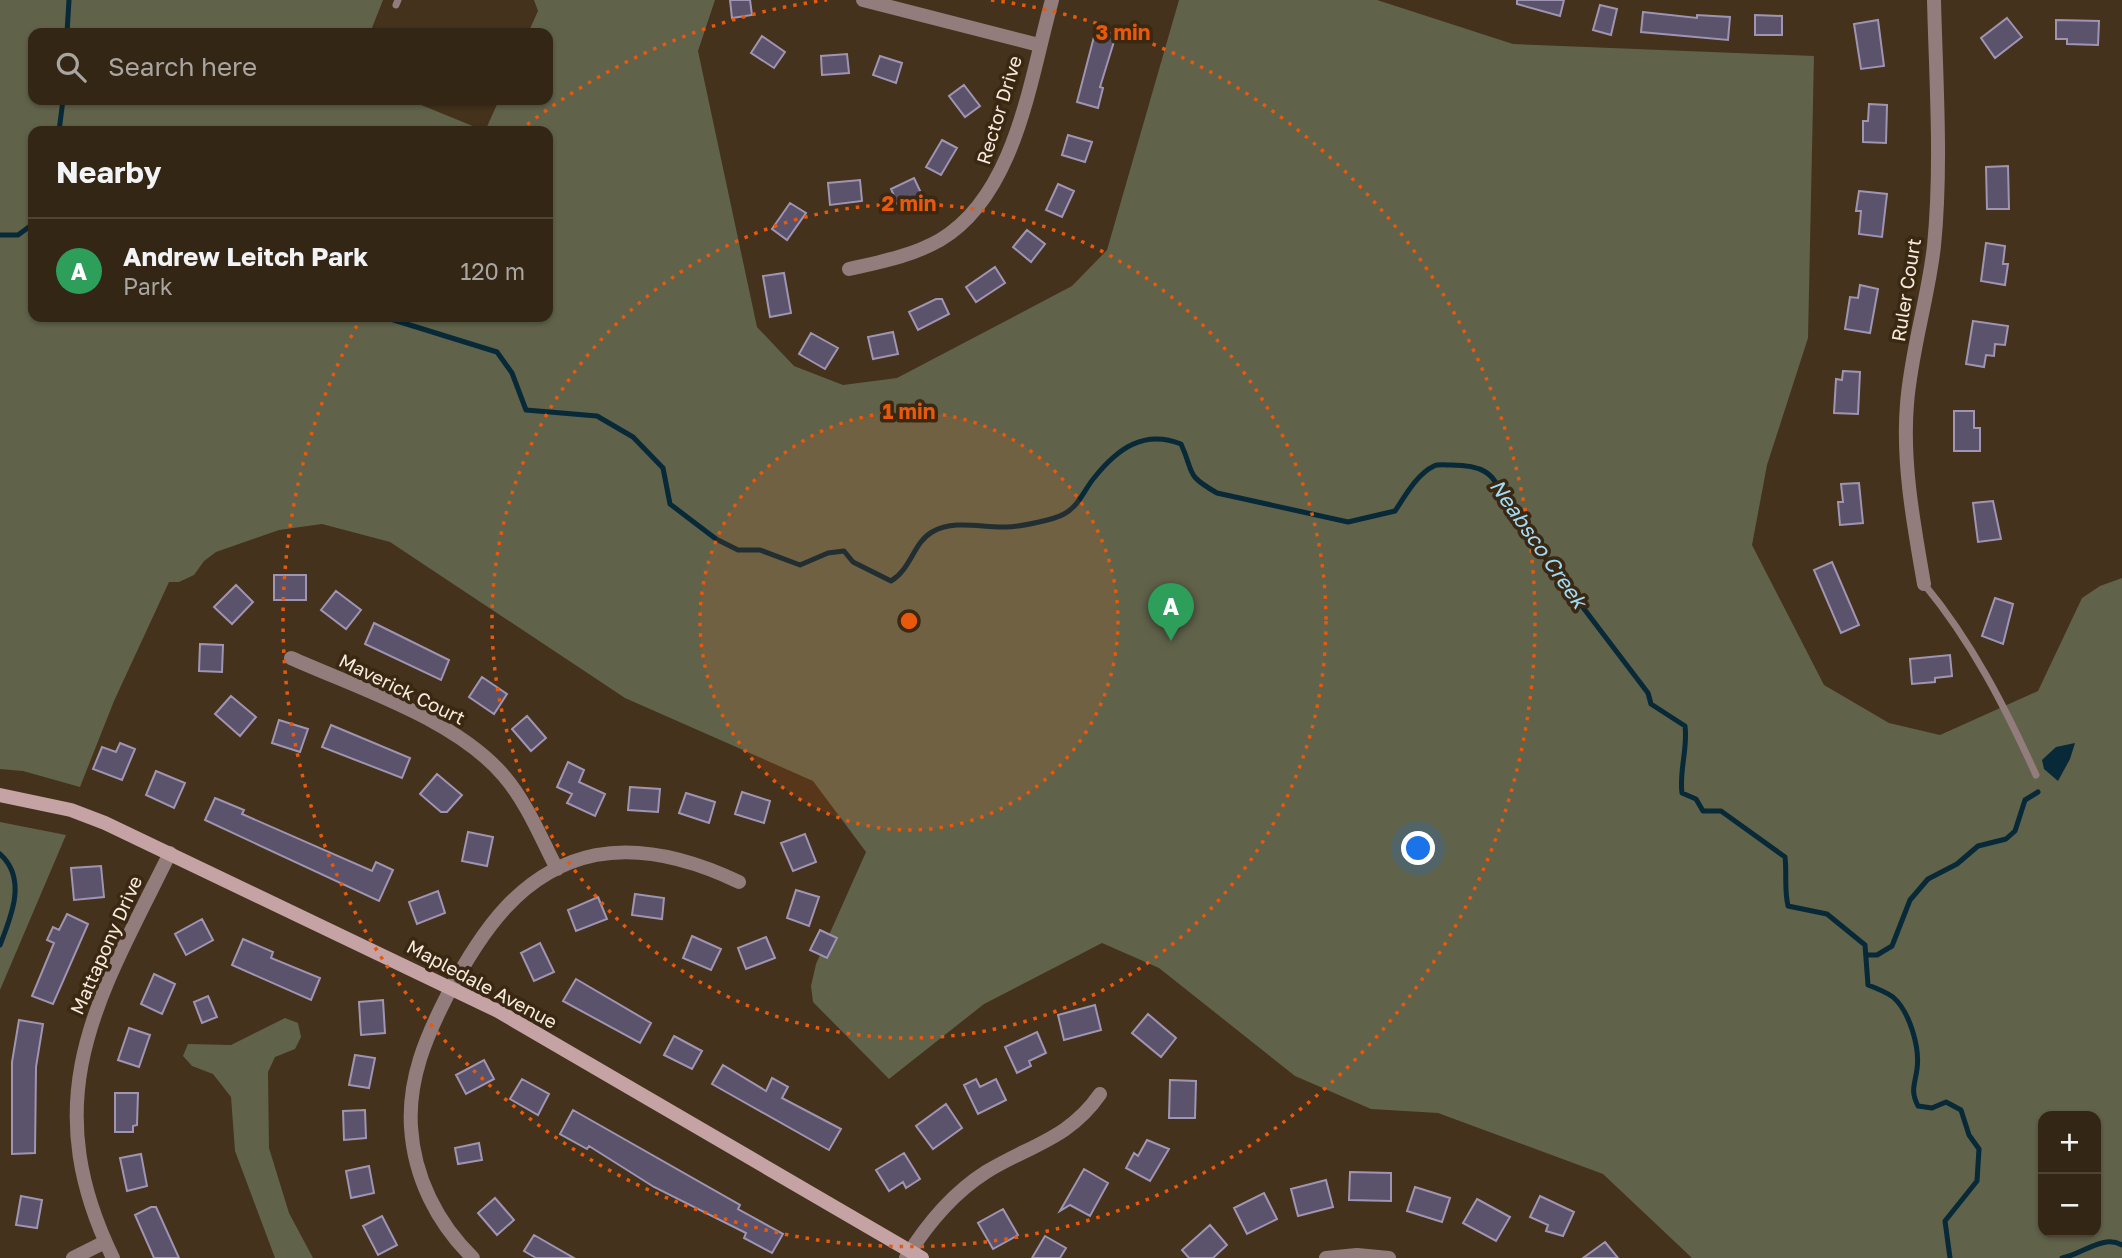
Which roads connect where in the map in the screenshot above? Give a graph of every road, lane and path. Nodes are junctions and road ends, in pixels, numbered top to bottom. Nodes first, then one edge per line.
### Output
1 (863, 0) edge
2 (1052, 0) edge
3 (1934, 0) edge
4 (1039, 45) junction
5 (849, 269) dead end
6 (1924, 584) joint
7 (291, 658) dead end
8 (2036, 775) dead end
9 (0, 795) edge
10 (170, 853) junction
11 (557, 869) junction
12 (739, 882) dead end
13 (452, 987) junction
14 (1100, 1094) dead end
15 (105, 1242) junction
16 (913, 1256) edge
17 (74, 1258) edge
18 (113, 1258) edge
19 (473, 1258) edge
20 (1326, 1258) edge
21 (1389, 1258) edge

1 - 4 street
2 - 4 street, Rector Drive
3 - 6 street, Ruler Court
4 - 5 street, Rector Drive
6 - 8 lane
7 - 11 street, Maverick Court
9 - 10 street, Mapledale Avenue
10 - 13 street, Mapledale Avenue
10 - 15 street, Mattapony Drive
11 - 12 street
11 - 13 street
13 - 16 street, Mapledale Avenue
13 - 19 street
14 - 16 street
15 - 17 street
15 - 18 street, Mattapony Drive
20 - 21 street

